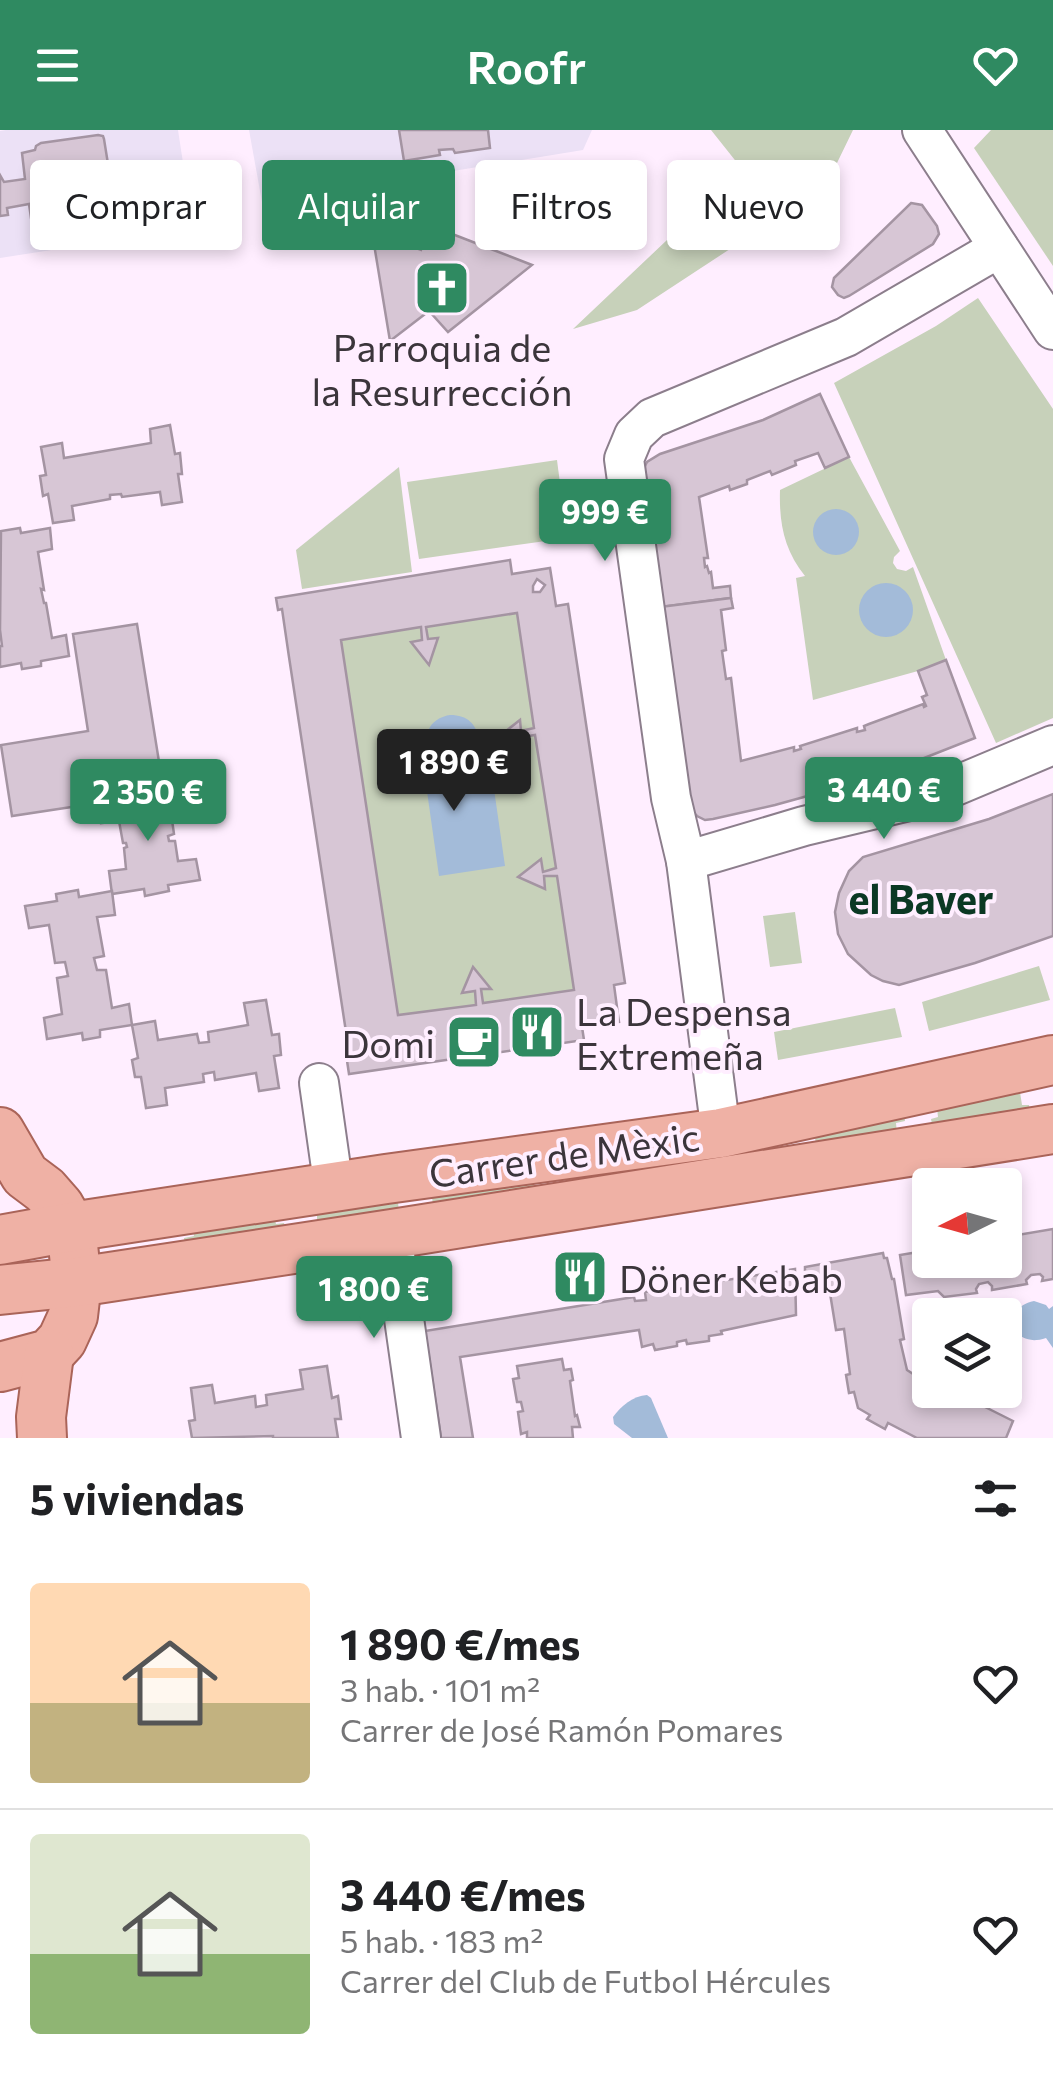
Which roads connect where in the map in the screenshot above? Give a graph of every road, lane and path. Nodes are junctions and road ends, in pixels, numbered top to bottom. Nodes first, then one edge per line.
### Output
1 (927, 132) edge
2 (999, 248) junction
3 (1053, 330) edge
4 (1053, 744) edge
5 (686, 861) junction
6 (1053, 1060) edge
7 (319, 1083) dead end
8 (1053, 1129) edge
9 (0, 1132) edge
10 (721, 1132) junction
11 (12, 1173) edge
12 (334, 1189) junction
13 (70, 1228) junction
14 (392, 1234) junction
15 (0, 1240) edge
16 (77, 1282) junction
17 (0, 1290) edge
18 (49, 1354) junction
19 (0, 1368) edge
20 (42, 1438) edge
21 (421, 1438) edge

1 - 2 street
2 - 3 street
2 - 5 street
4 - 5 street
5 - 10 street
6 - 10 main road, Carrer de Mèxic
7 - 12 street
8 - 14 main road, Carrer de Mèxic
9 - 11 main road
10 - 12 main road, Carrer de Mèxic
11 - 13 main road
12 - 13 main road, Carrer de Mèxic
13 - 15 main road, Carrer de Mèxic
13 - 16 main road
14 - 16 main road, Carrer de Mèxic
14 - 21 street
16 - 17 main road, Carrer de Mèxic
16 - 18 main road
18 - 19 main road
18 - 20 main road

